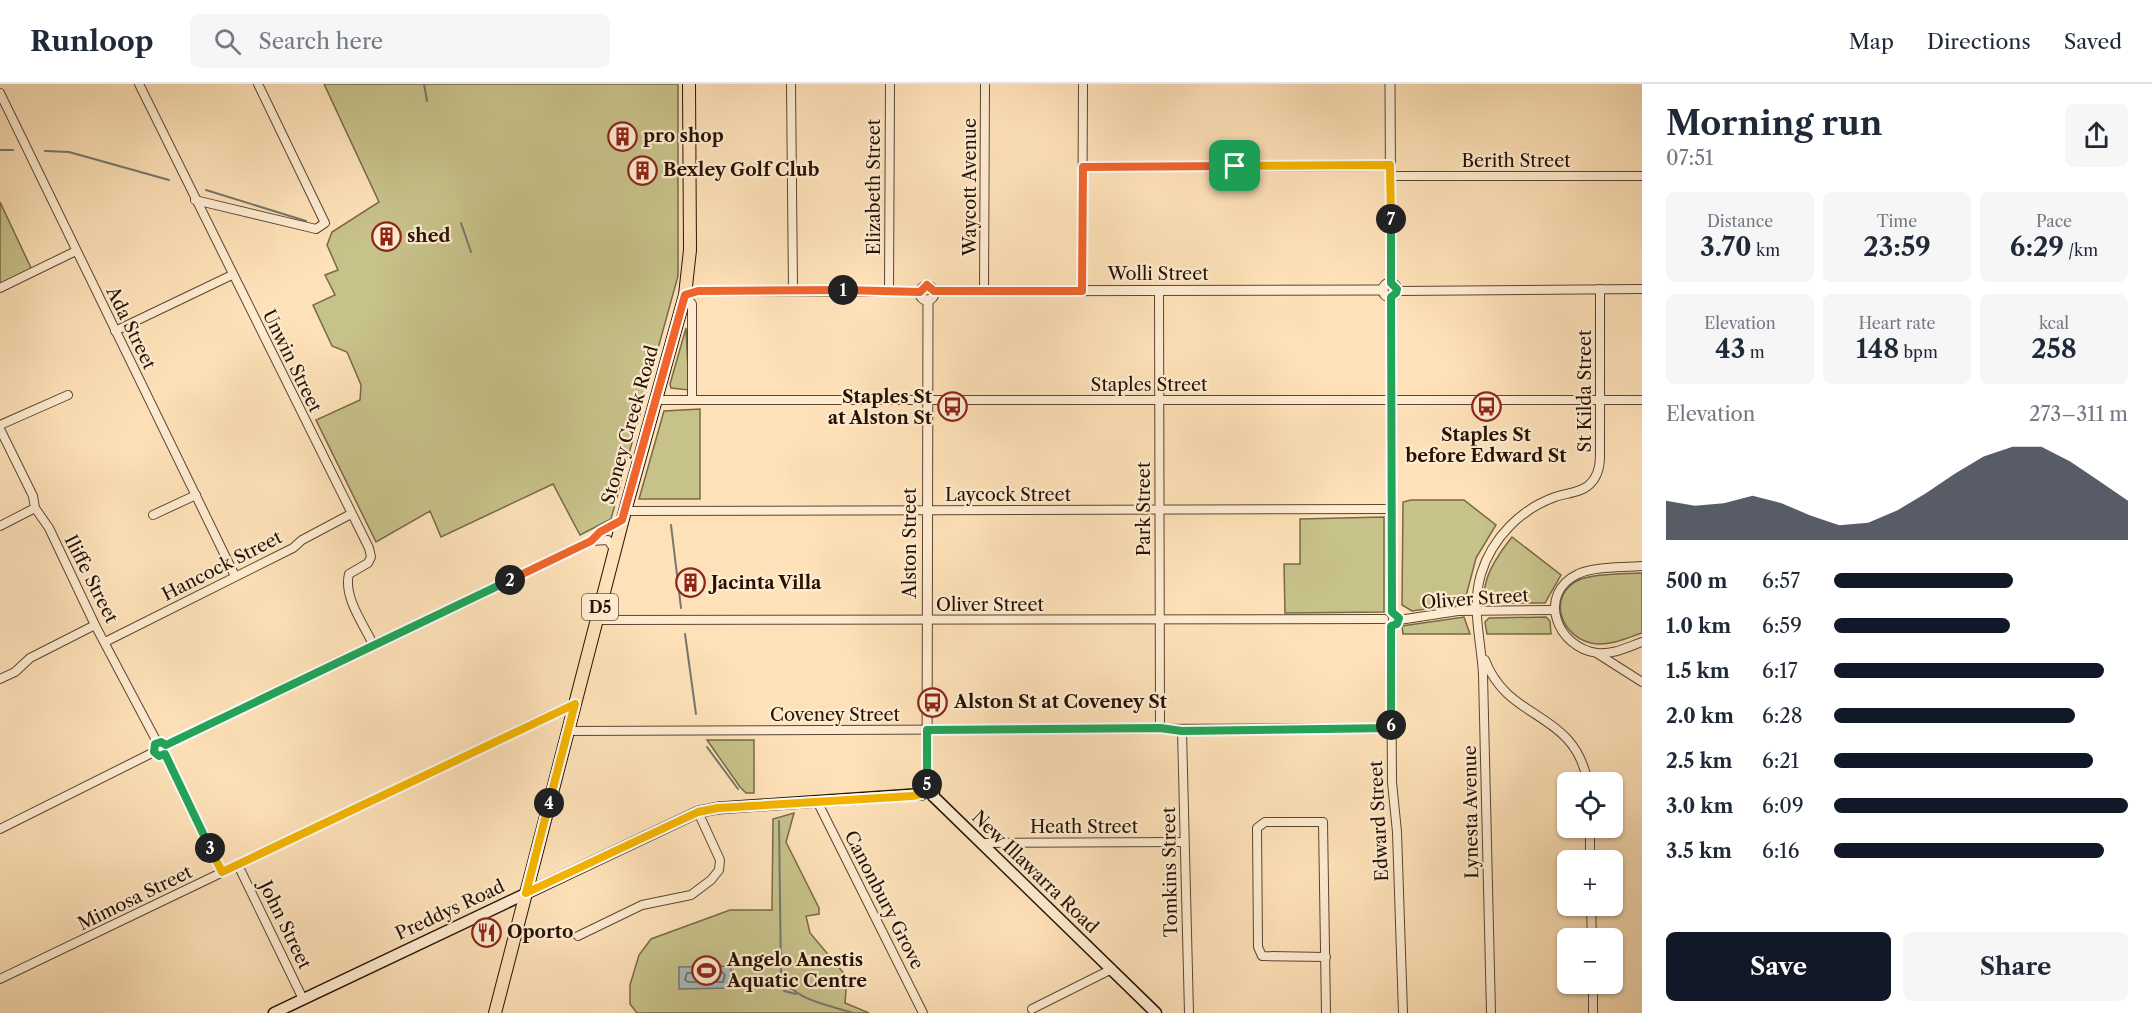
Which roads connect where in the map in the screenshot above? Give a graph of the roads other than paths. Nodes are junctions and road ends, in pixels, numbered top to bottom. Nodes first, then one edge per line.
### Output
1 (139, 84) edge
2 (258, 84) edge
3 (689, 84) edge
4 (791, 84) edge
5 (890, 84) edge
6 (985, 84) edge
7 (1083, 84) edge
8 (1390, 84) edge
9 (0, 93) edge
10 (1390, 165) junction
11 (1083, 167) junction
12 (1390, 176) junction
13 (1642, 176) edge
14 (195, 200) junction
15 (76, 251) junction
16 (232, 275) junction
17 (0, 288) edge
18 (1600, 289) junction
19 (1642, 289) edge
20 (793, 290) junction
21 (1393, 290) junction
22 (889, 291) junction
23 (934, 291) junction
24 (984, 291) junction
25 (1082, 291) junction
26 (1159, 291) junction
27 (920, 292) junction
28 (685, 295) junction
29 (928, 300) junction
30 (115, 331) junction
31 (68, 395) dead end
32 (656, 400) junction
33 (692, 400) junction
34 (926, 400) junction
35 (1159, 400) junction
36 (1391, 400) junction
37 (1600, 400) junction
38 (1642, 400) edge
39 (0, 427) edge
40 (196, 495) junction
41 (35, 508) junction
42 (1159, 509) junction
43 (1392, 509) junction
44 (927, 510) junction
45 (351, 514) junction
46 (153, 515) dead end
47 (624, 515) junction
48 (0, 526) edge
49 (591, 541) junction
50 (614, 551) junction
51 (1642, 566) edge
52 (235, 576) junction
53 (1554, 610) junction
54 (1476, 611) junction
55 (1392, 612) junction
56 (1384, 619) junction
57 (597, 620) junction
58 (926, 620) junction
59 (1160, 620) junction
60 (1399, 620) junction
61 (95, 625) junction
62 (1391, 626) junction
63 (105, 642) junction
64 (1642, 642) edge
65 (374, 646) junction
66 (1481, 650) junction
67 (1597, 653) junction
68 (0, 679) edge
69 (1642, 682) edge
70 (575, 704) junction
71 (1160, 728) junction
72 (1391, 728) junction
73 (568, 730) junction
74 (927, 730) junction
75 (1182, 731) junction
76 (157, 742) junction
77 (166, 745) junction
78 (154, 752) junction
79 (165, 754) junction
80 (1585, 772) edge
81 (924, 790) junction
82 (933, 796) joint
83 (817, 801) junction
84 (698, 812) junction
85 (0, 829) edge
86 (1184, 842) junction
87 (983, 843) junction
88 (238, 865) junction
89 (222, 872) junction
90 (526, 893) junction
91 (578, 936) dead end
92 (1326, 957) junction
93 (1113, 970) junction
94 (0, 979) edge
95 (1593, 994) edge
96 (303, 999) junction
97 (1032, 1009) dead end
98 (274, 1013) edge
99 (495, 1013) edge
100 (924, 1013) edge
101 (1156, 1013) edge
102 (1161, 1013) edge
103 (1189, 1013) edge
104 (1326, 1013) edge
105 (1403, 1013) edge
106 (1491, 1013) edge
107 (1593, 1013) edge

1 - 14 street, Unwin Street
2 - 14 street
3 - 28 main road, Stoney Creek Road / D5
4 - 20 street
5 - 22 street, Elizabeth Street
6 - 24 street, Waycott Avenue
7 - 11 street
8 - 10 street
9 - 15 street, Ada Street
10 - 11 street
10 - 12 street
11 - 25 street
12 - 13 street, Berith Street
12 - 21 street
14 - 16 street, Unwin Street
15 - 17 street
15 - 30 street, Ada Street
16 - 30 street
16 - 45 street, Unwin Street
18 - 19 street
18 - 21 street
18 - 37 street, St Kilda Street
20 - 22 street
20 - 28 street
21 - 26 street, Wolli Street
21 - 36 street
22 - 27 street
23 - 24 street, Wolli Street
23 - 27 street
23 - 29 street
24 - 25 street, Wolli Street
25 - 26 street, Wolli Street
26 - 35 street, Park Street
27 - 29 street
28 - 32 main road, Stoney Creek Road / D5
28 - 33 street
29 - 34 street, Alston Street
30 - 40 street, Ada Street
31 - 39 street
32 - 33 street, Staples Street
32 - 47 main road, Stoney Creek Road / D5
33 - 34 street, Staples Street
34 - 35 street, Staples Street
34 - 44 street, Alston Street
35 - 36 street, Staples Street
35 - 42 street, Park Street
36 - 37 street, Staples Street
36 - 43 street
37 - 38 street, Staples Street
37 - 54 street, St Kilda Street
39 - 41 street, Iliffe Street
40 - 46 street
40 - 52 street, Ada Street
41 - 48 street
41 - 61 street, Iliffe Street
42 - 43 street, Laycock Street
42 - 44 street, Laycock Street
42 - 59 street, Park Street
43 - 55 street
44 - 47 street, Laycock Street
44 - 58 street, Alston Street
45 - 52 street, Hancock Street
45 - 65 street, Unwin Street
47 - 49 street
47 - 50 main road, Stoney Creek Road / D5
49 - 50 street
49 - 65 street
50 - 57 main road, Stoney Creek Road / D5
51 - 53 street
52 - 63 street, Hancock Street
53 - 54 street, Oliver Street
53 - 67 street
54 - 60 street, Oliver Street
54 - 66 street, Lynesta Avenue
55 - 56 street
55 - 60 street
56 - 59 street, Oliver Street
56 - 62 street
57 - 58 street, Oliver Street
57 - 70 main road, Stoney Creek Road / D5
58 - 59 street, Oliver Street
58 - 74 street, Alston Street
59 - 71 street, Park Street
60 - 62 street
61 - 63 street, Iliffe Street
61 - 68 street
62 - 72 street, Edward Street
63 - 76 street, Iliffe Street
64 - 67 street
65 - 77 street
66 - 80 street
66 - 106 street, Lynesta Avenue
67 - 69 street
70 - 73 main road, Stoney Creek Road / D5
70 - 88 street, Mimosa Street
71 - 74 street, Coveney Street
71 - 75 street, Coveney Street
72 - 75 street, Coveney Street
72 - 105 street, Edward Street
73 - 74 street, Coveney Street
73 - 90 main road, Stoney Creek Road / D5
74 - 81 street, Alston Street
75 - 86 street, Tomkins Street
76 - 77 street
76 - 78 street
77 - 79 street
78 - 79 street
78 - 85 street
79 - 89 street
81 - 82 main road, Preddys Road
81 - 83 main road, Preddys Road
82 - 87 main road, New Illawarra Road
83 - 84 main road, Preddys Road
83 - 100 street, Canonbury Grove
84 - 90 main road, Preddys Road
84 - 91 street
86 - 87 street, Heath Street
86 - 103 street, Tomkins Street
87 - 93 main road, New Illawarra Road
88 - 89 street, Mimosa Street
88 - 96 street, John Street
89 - 94 street, Mimosa Street
90 - 96 main road, Preddys Road
90 - 99 main road, Stoney Creek Road / D5
92 - 92 street
92 - 104 street
93 - 97 street
93 - 101 main road, New Illawarra Road
93 - 102 main road, New Illawarra Road
95 - 107 street
96 - 98 main road, Preddys Road

